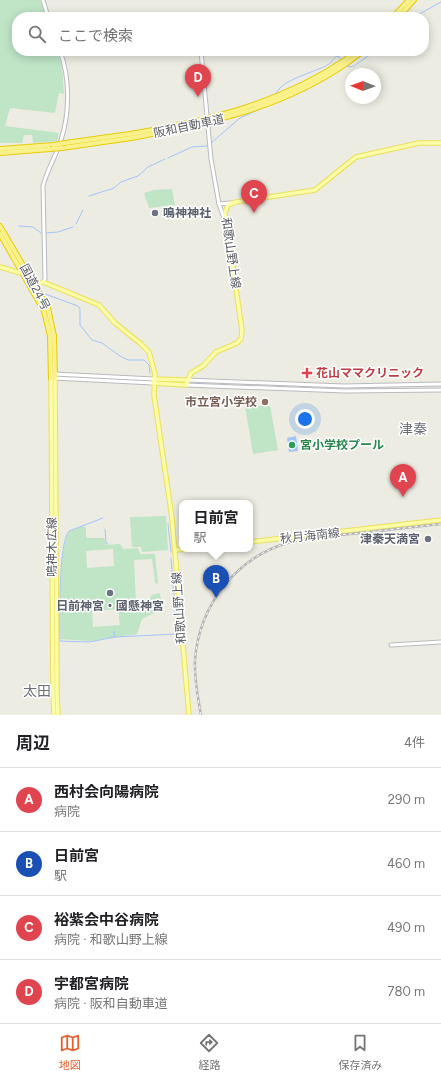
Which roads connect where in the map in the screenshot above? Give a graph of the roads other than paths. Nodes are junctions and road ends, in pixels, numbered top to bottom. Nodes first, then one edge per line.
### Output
1 (43, 0) edge
2 (409, 0) edge
3 (414, 0) edge
4 (47, 12) edge
5 (398, 12) edge
6 (403, 12) edge
7 (62, 56) edge
8 (201, 56) edge
9 (351, 56) edge
10 (354, 56) edge
11 (346, 61) junction
12 (130, 136) junction
13 (441, 143) edge
14 (0, 149) edge
15 (0, 153) edge
16 (230, 203) junction
17 (219, 204) junction
18 (0, 226) edge
19 (227, 226) junction
20 (0, 234) edge
21 (0, 267) edge
22 (26, 273) junction
23 (44, 282) junction
24 (33, 286) junction
25 (53, 376) junction
26 (154, 381) junction
27 (186, 382) junction
28 (441, 384) edge
29 (441, 390) edge
30 (441, 520) edge
31 (253, 542) edge
32 (175, 550) junction
33 (179, 550) edge
34 (441, 642) edge
35 (391, 645) dead end
36 (54, 715) edge
37 (58, 715) edge
38 (188, 715) edge

1 - 4 street
2 - 5 highway
3 - 6 highway
7 - 23 street
8 - 17 street
9 - 11 highway, 阪和自動車道
10 - 11 highway, 阪和自動車道
11 - 12 highway, 阪和自動車道, bridge
12 - 14 highway, 阪和自動車道, bridge
12 - 15 highway, 阪和自動車道, bridge
13 - 16 main road, 和歌山野上線
16 - 17 street
16 - 19 main road, 和歌山野上線
17 - 19 street
18 - 22 highway, 国道24号
19 - 27 main road, 和歌山野上線
20 - 22 highway, 国道24号
21 - 22 main road
22 - 24 highway, 国道24号
23 - 24 main road
23 - 26 main road, 和歌山野上線
24 - 25 highway, 国道24号
25 - 26 street
25 - 36 main road, 鳴神木広線
25 - 37 main road, 鳴神木広線
26 - 27 main road
26 - 32 main road, 和歌山野上線
27 - 28 street
27 - 29 street
30 - 31 main road, 秋月海南線
32 - 33 main road
32 - 38 main road, 和歌山野上線
34 - 35 street

